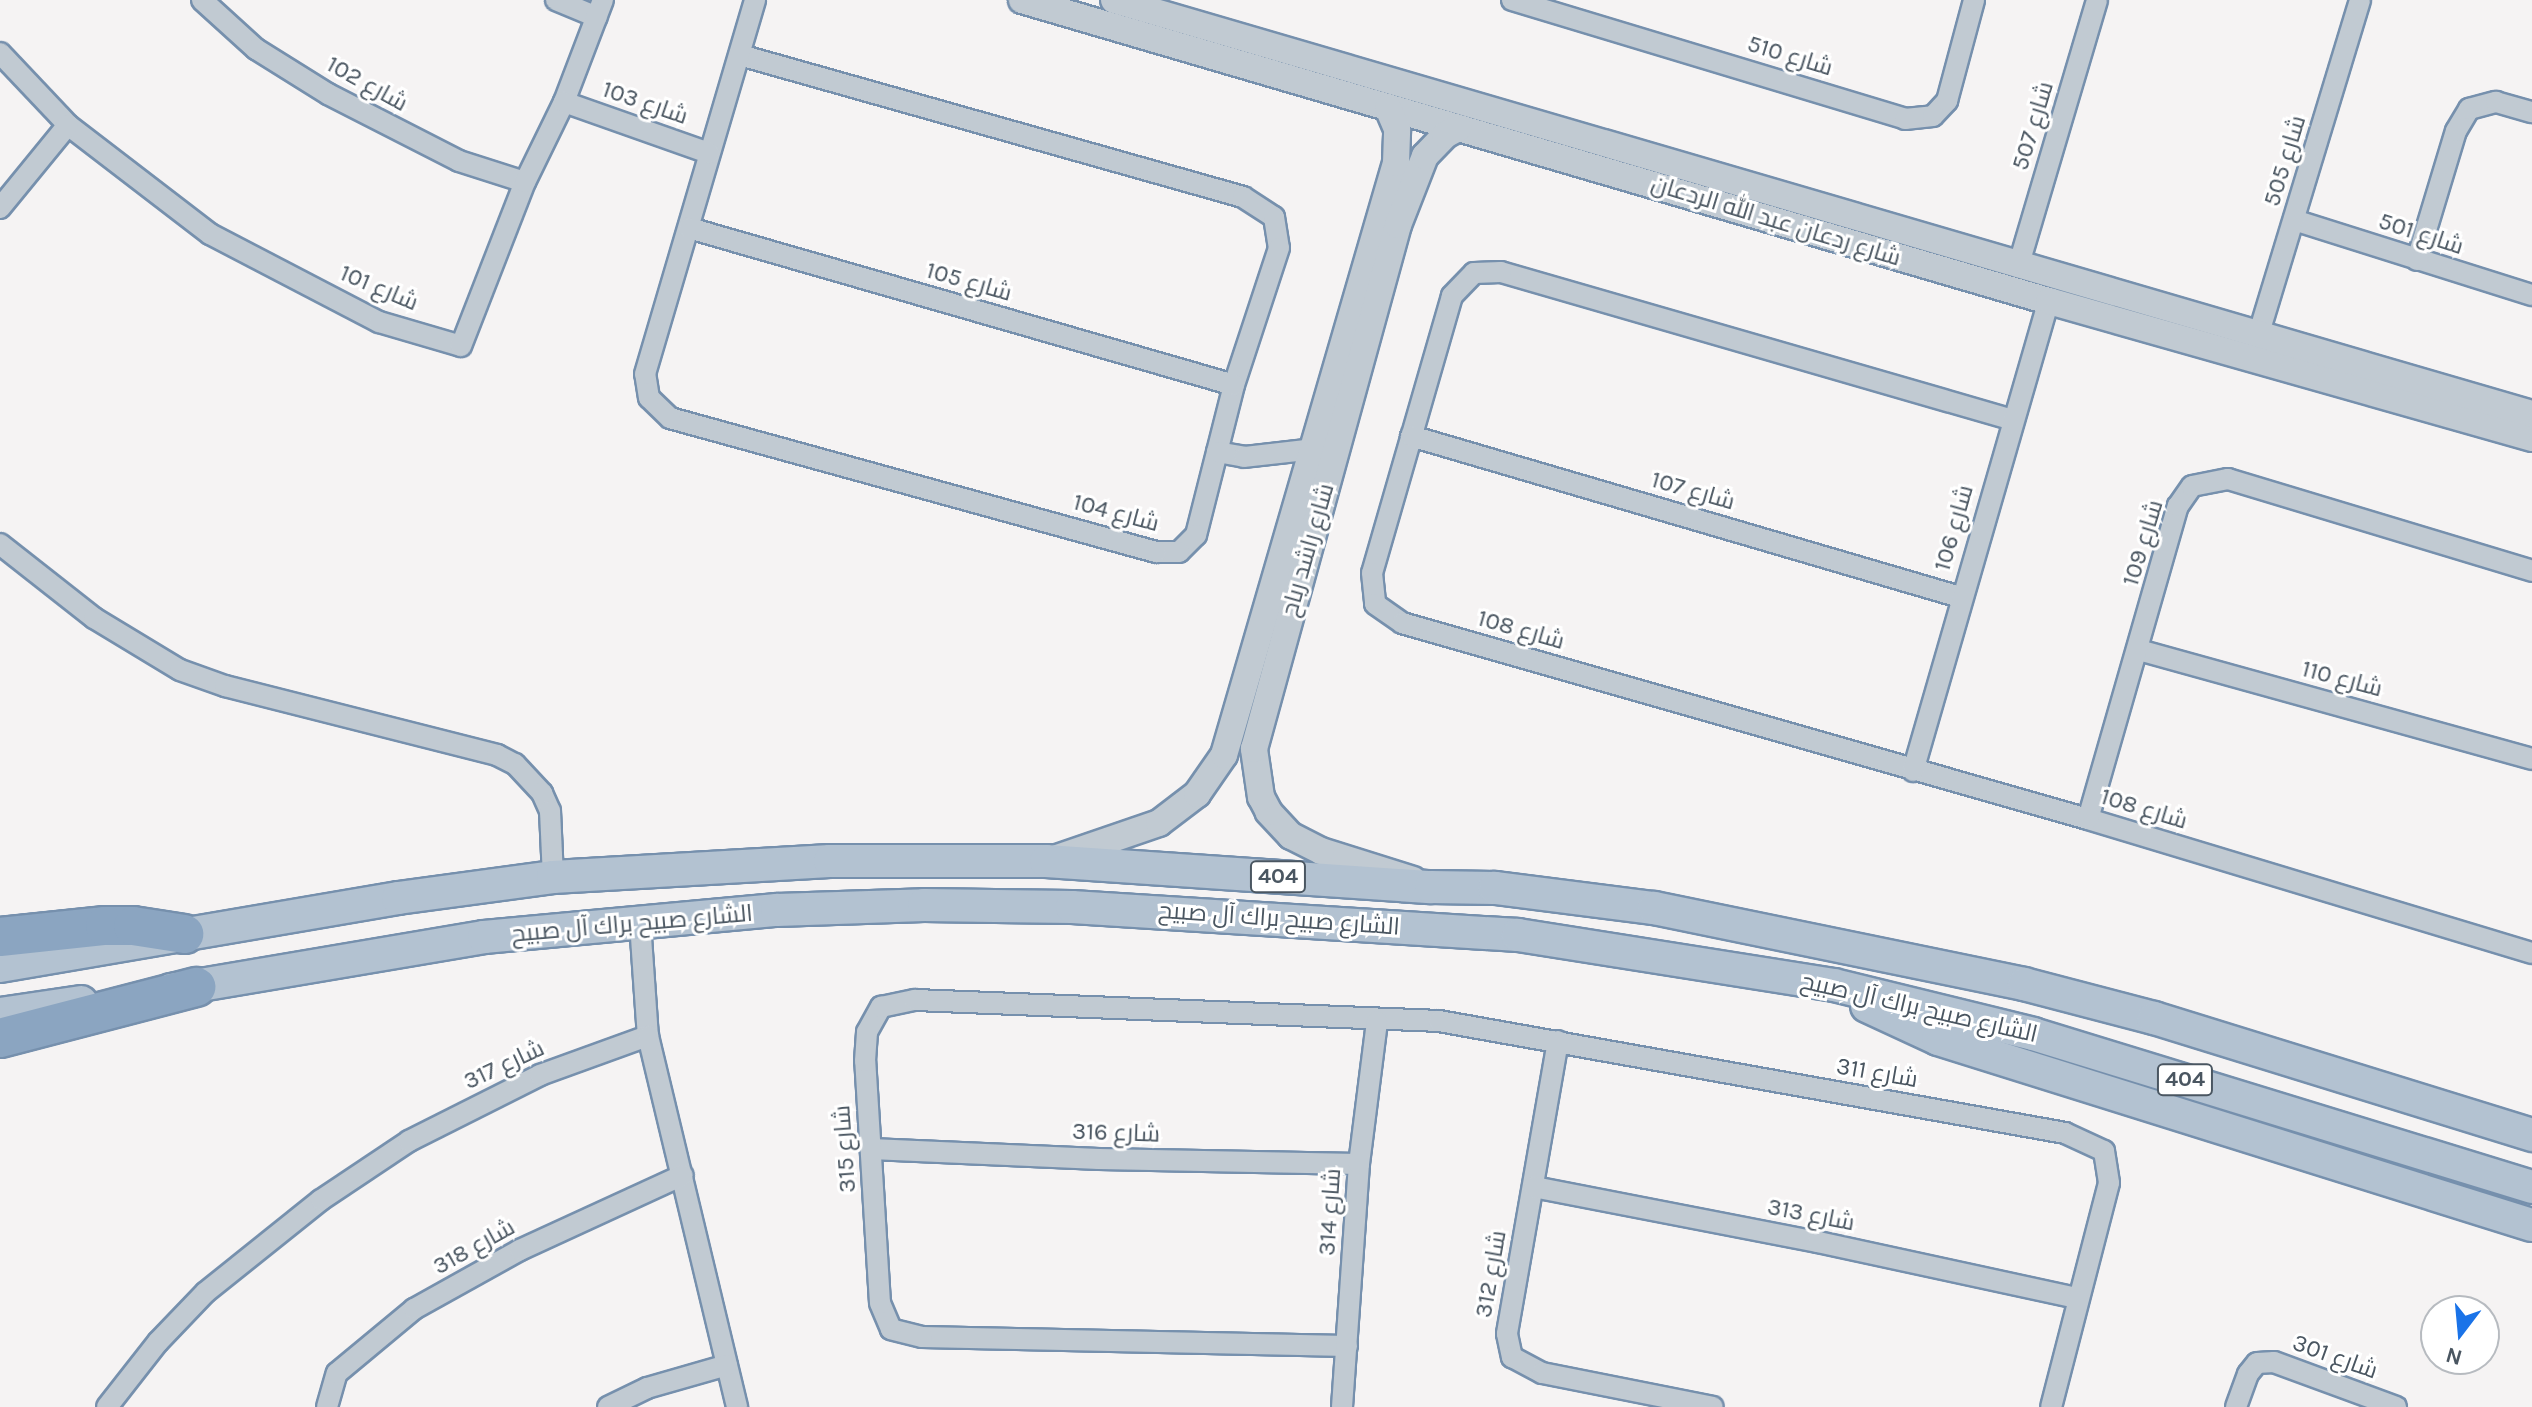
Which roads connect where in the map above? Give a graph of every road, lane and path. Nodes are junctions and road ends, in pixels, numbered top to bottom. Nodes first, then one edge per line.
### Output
1 (202, 0) edge
2 (556, 0) edge
3 (755, 0) edge
4 (1022, 0) edge
5 (1114, 0) edge
6 (1512, 0) edge
7 (1974, 0) edge
8 (2097, 0) edge
9 (2360, 0) edge
10 (1564, 7) edge
11 (600, 8) edge
12 (0, 53) edge
13 (740, 55) junction
14 (564, 102) junction
15 (1388, 108) junction
16 (2532, 112) edge
17 (68, 125) junction
18 (1458, 128) junction
19 (709, 153) junction
20 (1407, 166) junction
21 (1674, 178) junction
22 (525, 182) junction
23 (0, 208) edge
24 (1816, 220) junction
25 (2294, 220) junction
26 (689, 228) junction
27 (2417, 260) junction
28 (2018, 267) junction
29 (2532, 295) edge
30 (2049, 301) junction
31 (2258, 336) junction
32 (1234, 385) junction
33 (2470, 408) junction
34 (2532, 414) edge
35 (2013, 420) junction
36 (1411, 436) junction
37 (2532, 438) edge
38 (1314, 449) junction
39 (1217, 452) junction
40 (0, 544) edge
41 (2532, 571) edge
42 (1960, 597) junction
43 (2139, 650) junction
44 (2532, 759) edge
45 (1913, 771) junction
46 (2088, 819) junction
47 (1046, 861) junction
48 (553, 877) junction
49 (1431, 887) junction
50 (640, 923) junction
51 (184, 934) junction
52 (0, 937) edge
53 (2532, 953) edge
54 (0, 966) edge
55 (1834, 985) junction
56 (196, 987) junction
57 (0, 1014) edge
58 (1377, 1021) junction
59 (648, 1036) junction
60 (0, 1038) edge
61 (1558, 1041) junction
62 (2140, 1067) junction
63 (2532, 1135) edge
64 (871, 1149) junction
65 (1359, 1164) junction
66 (2532, 1172) edge
67 (683, 1175) junction
68 (1534, 1187) junction
69 (2532, 1187) edge
70 (2532, 1225) edge
71 (2076, 1298) junction
72 (1347, 1346) junction
73 (727, 1365) junction
74 (107, 1407) edge
75 (327, 1407) edge
76 (608, 1407) edge
77 (737, 1407) edge
78 (1342, 1407) edge
79 (1713, 1407) edge
80 (2051, 1407) edge
81 (2236, 1407) edge
82 (2396, 1407) edge

1 - 22 street, شارع 102
2 - 11 street, شارع 101
3 - 13 street, شارع 104
4 - 15 street, شارع ردعان عبد الله الردعان
5 - 21 street, شارع ردعان عبد الله الردعان
6 - 10 street, شارع 510
7 - 10 street, شارع 510
8 - 28 street, شارع 507
9 - 25 street, شارع 505
11 - 14 street, شارع 101
12 - 17 street, شارع 101
13 - 19 street, شارع 104
13 - 32 street, شارع 104
14 - 19 street, شارع 103
14 - 22 street, شارع 101
15 - 18 street, شارع ردعان عبد الله الردعان
15 - 20 street, شارع راشد رباح
16 - 27 street
17 - 22 street, شارع 101
17 - 23 street
18 - 20 street, شارع راشد رباح
18 - 21 street, شارع ردعان عبد الله الردعان
19 - 26 street, شارع 104
20 - 38 street, شارع راشد رباح
20 - 49 street, شارع راشد رباح
21 - 24 street, شارع ردعان عبد الله الردعان
24 - 28 street, شارع ردعان عبد الله الردعان
24 - 30 street, شارع ردعان عبد الله الردعان
25 - 27 street, شارع 501
25 - 31 street, شارع 505
26 - 32 street, شارع 105
26 - 39 street, شارع 104
27 - 29 street, شارع 501
28 - 31 street, شارع ردعان عبد الله الردعان
30 - 33 street, شارع ردعان عبد الله الردعان
30 - 35 street, شارع 106
31 - 33 street, شارع ردعان عبد الله الردعان
32 - 39 street, شارع 104
33 - 34 street, شارع ردعان عبد الله الردعان
33 - 37 street, شارع ردعان عبد الله الردعان
35 - 36 street, شارع 108
35 - 42 street, شارع 106
36 - 42 street, شارع 107
36 - 45 street, شارع 108
38 - 39 street
38 - 47 street, شارع راشد رباح
40 - 48 street
41 - 43 street, شارع 109
42 - 45 street, شارع 106
43 - 44 street, شارع 110
43 - 46 street, شارع 109
45 - 46 street, شارع 108
46 - 53 street, شارع 108
47 - 48 main road, الشارع صبيح براك آل صبيح / 404
47 - 49 main road, الشارع صبيح براك آل صبيح / 404
48 - 51 main road, الشارع صبيح براك آل صبيح / 404
49 - 63 main road, الشارع صبيح براك آل صبيح / 404
50 - 55 main road, الشارع صبيح براك آل صبيح / 404
50 - 56 main road, الشارع صبيح براك آل صبيح / 404
50 - 59 street
51 - 52 highway
51 - 54 main road, الشارع صبيح براك آل صبيح / 404
55 - 62 main road, الشارع صبيح براك آل صبيح / 404
55 - 70 main road
56 - 57 main road, الشارع صبيح براك آل صبيح / 404
56 - 60 highway
58 - 61 street, شارع 311
58 - 64 street, شارع 315
58 - 65 street, شارع 314
59 - 67 street
59 - 74 street, شارع 317
61 - 68 street, شارع 312
61 - 71 street, شارع 311
62 - 66 main road
62 - 69 main road, الشارع صبيح براك آل صبيح / 404
64 - 65 street, شارع 316
64 - 72 street, شارع 315
65 - 72 street, شارع 314
67 - 73 street
67 - 75 street, شارع 318
68 - 71 street, شارع 313
68 - 79 street, شارع 312
71 - 80 street, شارع 311
72 - 78 street, شارع 314
73 - 76 street
73 - 77 street
81 - 82 street, شارع 301

